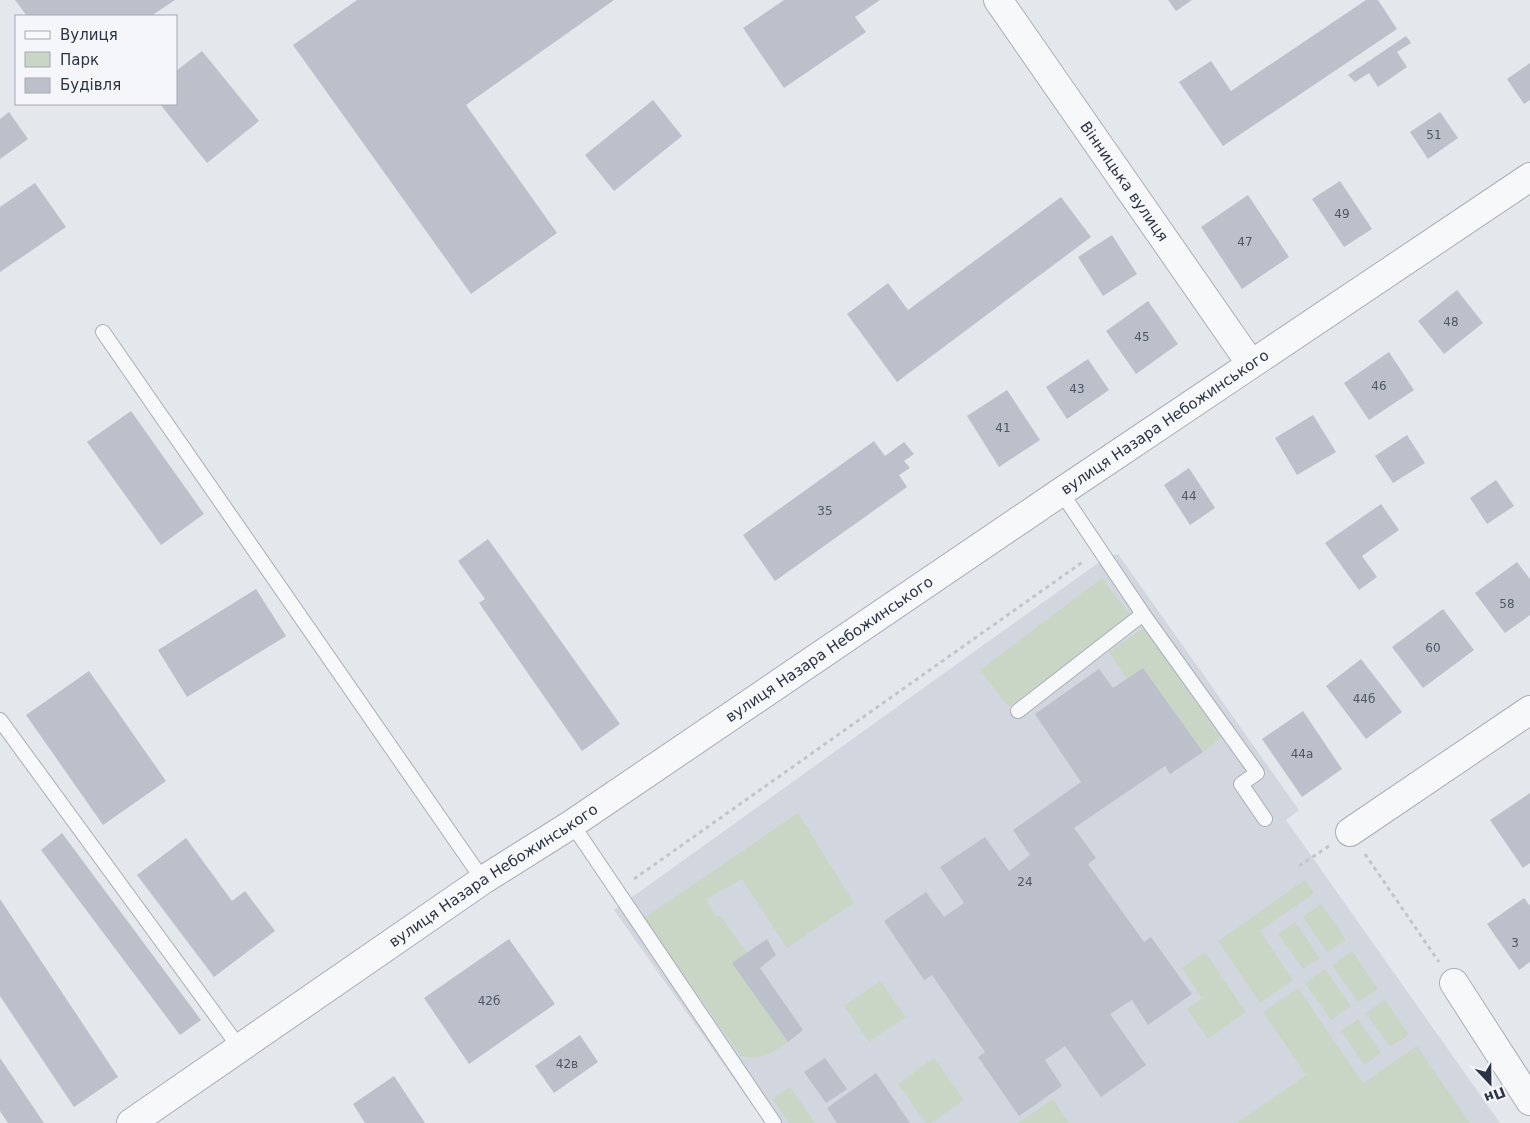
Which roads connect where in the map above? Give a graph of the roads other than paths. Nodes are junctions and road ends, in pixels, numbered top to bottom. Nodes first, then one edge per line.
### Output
1 (998, 0) edge
2 (1530, 177) edge
3 (103, 332) dead end
4 (1251, 364) junction
5 (1061, 492) junction
6 (1143, 614) junction
7 (1530, 710) edge
8 (1018, 711) dead end
9 (0, 720) edge
10 (1265, 819) dead end
11 (572, 824) junction
12 (1350, 832) road end
13 (483, 880) junction
14 (1454, 983) road end
15 (239, 1047) junction
16 (1530, 1102) edge
17 (131, 1123) edge
18 (774, 1123) edge

1 - 4 street, Вінницька вулиця
2 - 4 street, вулиця Назара Небожинського
3 - 13 lane
4 - 5 street, вулиця Назара Небожинського
5 - 6 lane
5 - 11 street, вулиця Назара Небожинського
6 - 8 lane
6 - 10 lane
7 - 12 street
9 - 15 lane
11 - 13 street, вулиця Назара Небожинського
11 - 18 lane
13 - 15 street, вулиця Назара Небожинського
14 - 16 street
15 - 17 street, вулиця Назара Небожинського

